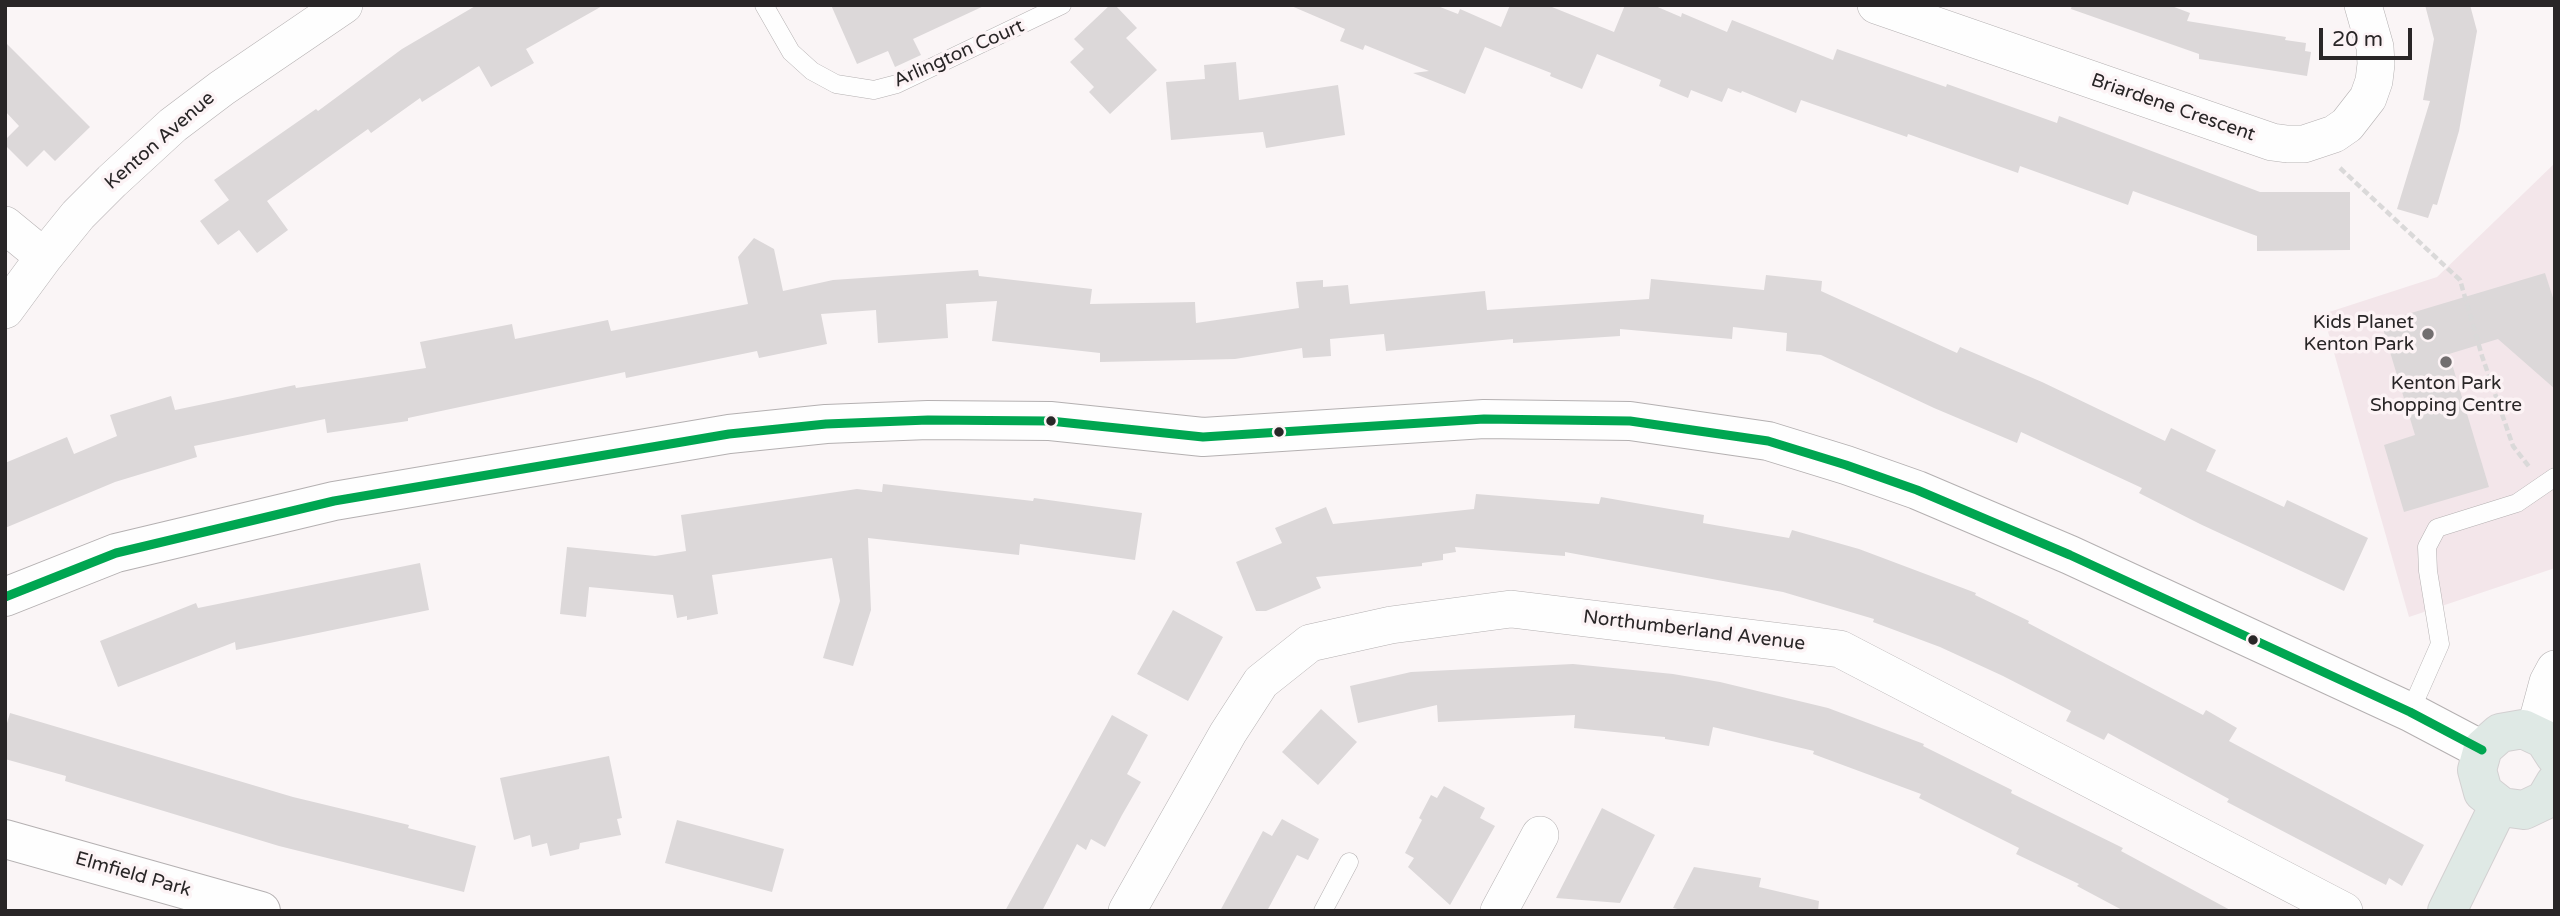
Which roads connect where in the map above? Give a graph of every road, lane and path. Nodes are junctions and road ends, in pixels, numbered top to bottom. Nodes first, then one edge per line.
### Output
1 (344, 5) edge
2 (764, 5) edge
3 (1062, 5) edge
4 (1876, 5) edge
5 (2363, 5) edge
6 (2312, 142) junction
7 (5, 225) edge
8 (44, 257) junction
9 (5, 310) edge
10 (2549, 481) edge
11 (194, 536) junction
12 (5, 597) edge
13 (5, 620) edge
14 (2555, 669) edge
15 (2410, 712) junction
16 (2482, 750) junction
17 (2550, 771) edge
18 (2499, 805) junction
19 (1540, 835) dead end
20 (5, 839) edge
21 (1349, 862) dead end
22 (261, 911) edge
23 (1128, 911) edge
24 (1323, 911) edge
25 (1499, 911) edge
26 (2344, 911) edge
27 (2447, 911) edge

1 - 8 street, Kenton Avenue
2 - 3 lane, Arlington Court
4 - 6 street, Briardene Crescent
5 - 6 street, Briardene Crescent
6 - 10 path
7 - 8 street
8 - 9 street, Kenton Avenue
10 - 15 lane
11 - 12 street
11 - 13 street
11 - 15 street
14 - 17 street
15 - 16 street
16 - 17 main road
16 - 18 main road
17 - 18 main road
18 - 27 main road
19 - 25 street
20 - 22 street, Elmfield Park
21 - 24 lane
23 - 26 street, Northumberland Avenue

